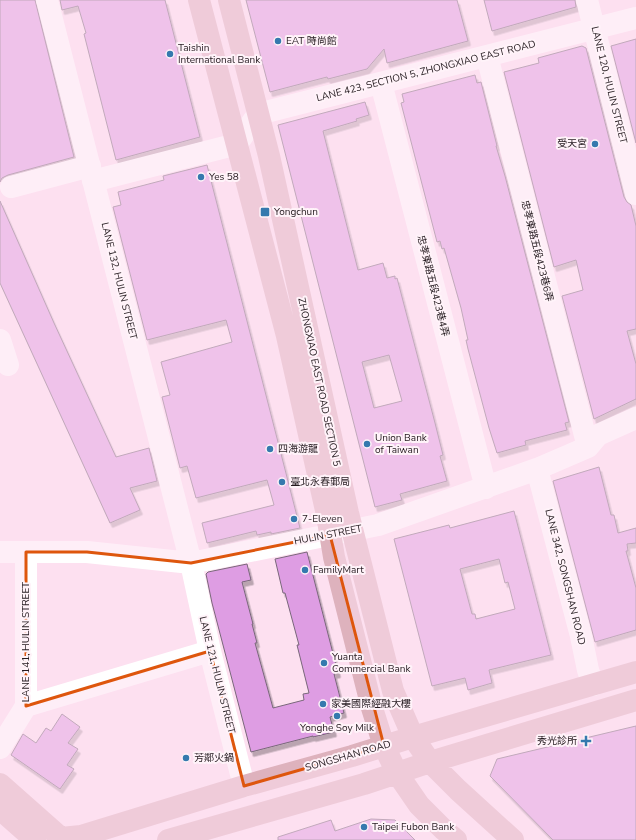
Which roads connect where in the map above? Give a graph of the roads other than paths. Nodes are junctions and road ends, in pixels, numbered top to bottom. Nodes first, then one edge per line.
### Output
1 (47, 0) edge
2 (199, 0) edge
3 (229, 0) edge
4 (587, 0) edge
5 (636, 18) edge
6 (594, 29) junction
7 (487, 56) junction
8 (381, 83) junction
9 (258, 114) junction
10 (237, 144) junction
11 (91, 174) junction
12 (11, 187) dead end
13 (636, 194) edge
14 (0, 340) edge
15 (8, 365) dead end
16 (636, 418) edge
17 (588, 447) junction
18 (537, 469) junction
19 (486, 488) junction
20 (353, 530) junction
21 (330, 535) junction
22 (0, 552) edge
23 (26, 552) junction
24 (191, 563) junction
25 (210, 651) junction
26 (636, 672) edge
27 (593, 685) junction
28 (636, 700) edge
29 (26, 706) junction
30 (413, 737) junction
31 (384, 746) junction
32 (0, 748) edge
33 (430, 762) junction
34 (397, 773) junction
35 (0, 784) edge
36 (244, 786) junction
37 (0, 809) edge
38 (61, 839) edge
39 (35, 840) edge
40 (168, 840) edge
41 (456, 840) edge
42 (513, 840) edge

1 - 11 street, LANE 132, HULIN STREET
2 - 10 main road, ZHONGXIAO EAST ROAD SECTION 5
3 - 9 main road, ZHONGXIAO EAST ROAD SECTION 5
4 - 6 street, LANE 120, HULIN STREET
5 - 6 street, LANE 423, SECTION 5, ZHONGXIAO EAST ROAD
6 - 7 street, LANE 423, SECTION 5, ZHONGXIAO EAST ROAD
6 - 13 street, LANE 120, HULIN STREET
7 - 8 street, LANE 423, SECTION 5, ZHONGXIAO EAST ROAD
7 - 17 street, 忠孝東路五段423巷6弄
8 - 9 street, LANE 423, SECTION 5, ZHONGXIAO EAST ROAD
8 - 19 street, 忠孝東路五段423巷4弄
9 - 10 street
9 - 20 main road, ZHONGXIAO EAST ROAD SECTION 5
10 - 11 street
10 - 21 main road, ZHONGXIAO EAST ROAD SECTION 5
11 - 12 street
11 - 24 street, LANE 132, HULIN STREET
14 - 15 street
16 - 17 street, HULIN STREET
17 - 18 street, HULIN STREET
18 - 19 street, HULIN STREET
18 - 27 street, LANE 342, SONGSHAN ROAD
19 - 20 street, HULIN STREET
20 - 21 street, HULIN STREET
20 - 30 main road, ZHONGXIAO EAST ROAD SECTION 5
21 - 24 street, HULIN STREET
21 - 31 main road, ZHONGXIAO EAST ROAD SECTION 5
22 - 23 street, HULIN STREET
23 - 24 street, HULIN STREET
23 - 29 street, LANE 141, HULIN STREET
24 - 25 street, LANE 121, HULIN STREET
25 - 29 street
25 - 36 street, LANE 121, HULIN STREET
26 - 27 main road, SONGSHAN ROAD
27 - 30 main road, SONGSHAN ROAD
28 - 33 main road
29 - 32 street, LANE 141, HULIN STREET
30 - 31 main road, SONGSHAN ROAD
30 - 33 main road, ZHONGXIAO EAST ROAD SECTION 5
31 - 34 main road, ZHONGXIAO EAST ROAD SECTION 5
31 - 36 main road, SONGSHAN ROAD
33 - 34 main road
33 - 42 main road, ZHONGXIAO EAST ROAD SECTION 5
34 - 40 main road
34 - 41 main road, ZHONGXIAO EAST ROAD SECTION 5
35 - 38 main road
36 - 38 main road, SONGSHAN ROAD
37 - 39 main road

